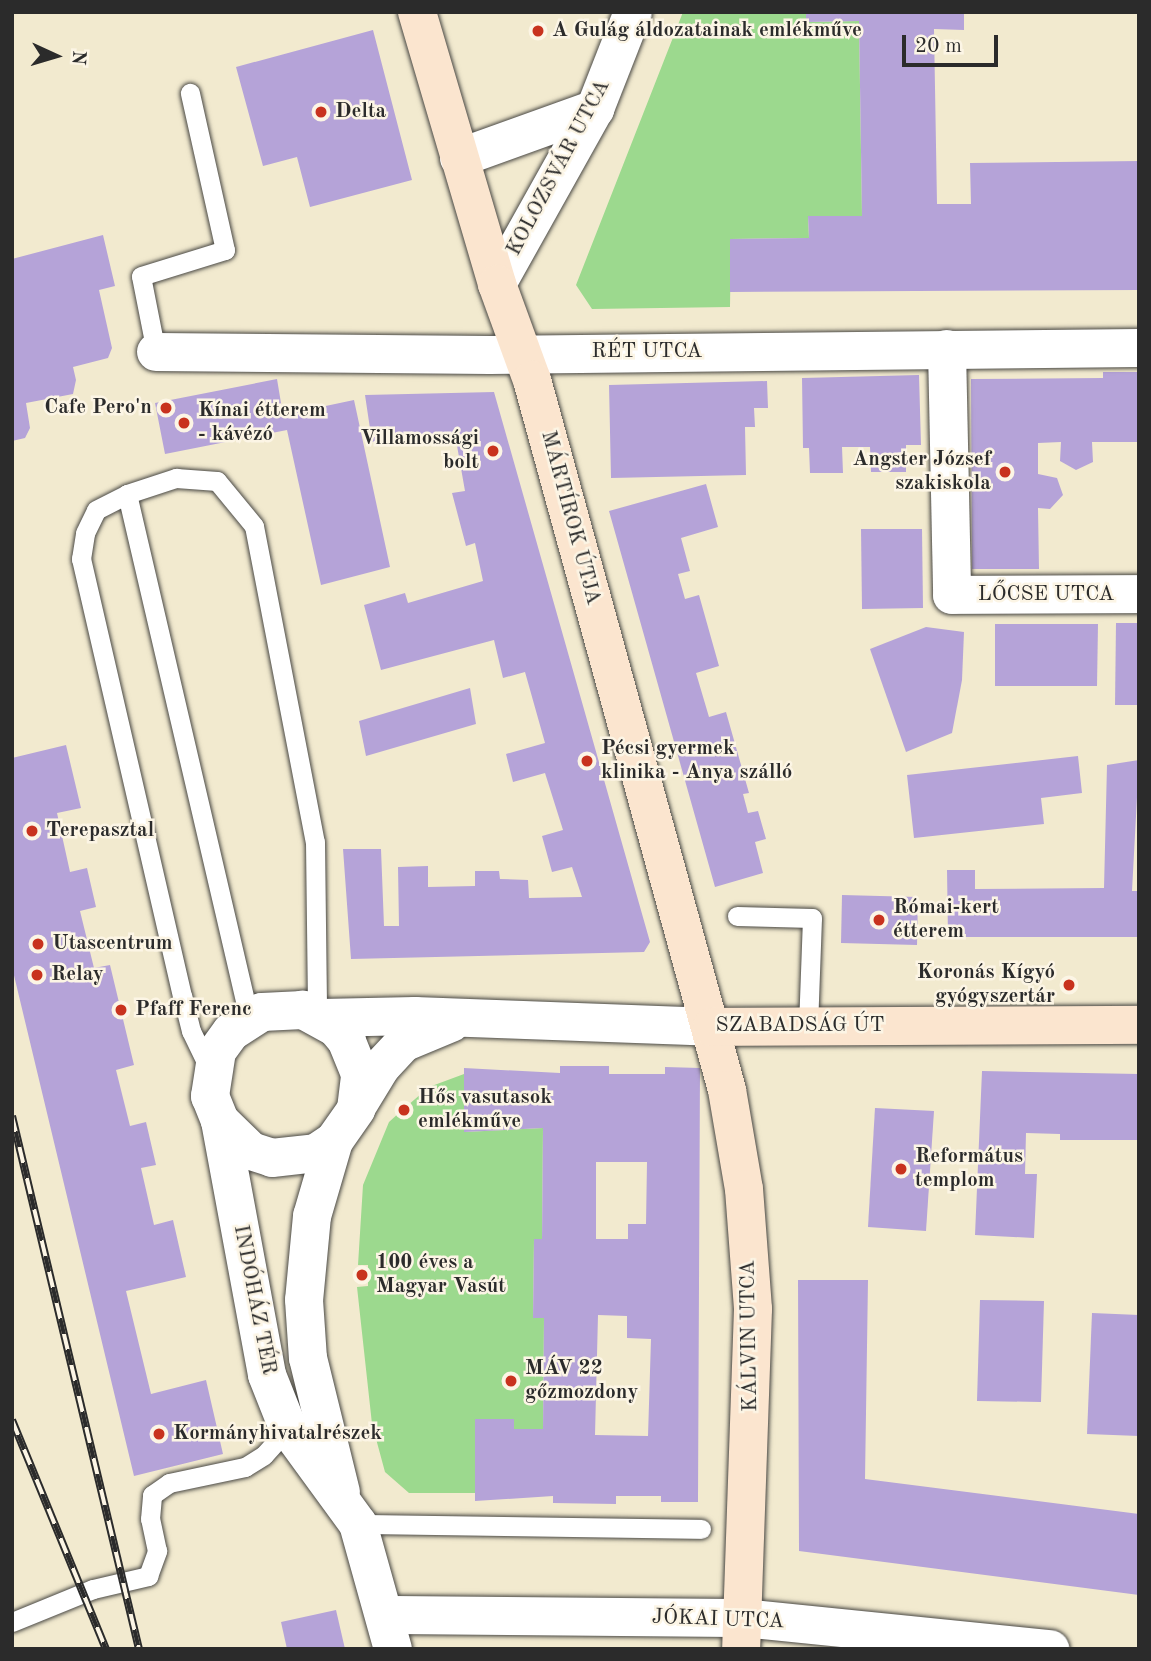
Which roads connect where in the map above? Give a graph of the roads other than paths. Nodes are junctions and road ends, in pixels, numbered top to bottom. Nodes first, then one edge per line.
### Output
1 (417, 12) edge
2 (633, 12) edge
3 (190, 93) dead end
4 (594, 110) junction
5 (459, 158) junction
6 (498, 284) junction
7 (1139, 348) edge
8 (947, 349) junction
9 (156, 352) joint
10 (522, 353) junction
11 (127, 494) junction
12 (1139, 594) edge
13 (737, 916) dead end
14 (319, 1016) junction
15 (249, 1018) junction
16 (462, 1018) junction
17 (1139, 1025) edge
18 (808, 1026) junction
19 (712, 1027) junction
20 (211, 1073) junction
21 (356, 1109) junction
22 (220, 1121) junction
23 (334, 1141) junction
24 (288, 1428) junction
25 (351, 1513) junction
26 (701, 1529) dead end
27 (12, 1622) edge
28 (389, 1632) edge
29 (742, 1633) edge
30 (975, 1645) edge
31 (1051, 1649) edge

1 - 5 street, MÁRTÍROK ÚTJA
2 - 4 street, KOLOZSVÁR UTCA
3 - 9 lane
4 - 5 street
4 - 6 street, KOLOZSVÁR UTCA
5 - 6 street, MÁRTÍROK ÚTJA
6 - 10 street, MÁRTÍROK ÚTJA
7 - 8 street, RÉT UTCA
8 - 10 street, RÉT UTCA
8 - 12 street, LŐCSE UTCA
9 - 10 street, RÉT UTCA
10 - 19 street, MÁRTÍROK ÚTJA
11 - 14 lane
11 - 15 lane
11 - 20 lane
13 - 18 lane
14 - 15 street, INDÓHÁZ TÉR
14 - 16 street, SZABADSÁG ÚT
14 - 21 street
15 - 20 street, INDÓHÁZ TÉR
16 - 19 street, SZABADSÁG ÚT
16 - 21 street, SZABADSÁG ÚT
17 - 18 street, SZABADSÁG ÚT
18 - 19 street, SZABADSÁG ÚT
19 - 29 street, KÁLVIN UTCA
20 - 22 street, INDÓHÁZ TÉR
21 - 23 street, INDÓHÁZ TÉR
22 - 23 street, INDÓHÁZ TÉR
22 - 24 street, INDÓHÁZ TÉR
23 - 25 street, INDÓHÁZ TÉR
24 - 25 street, INDÓHÁZ TÉR
24 - 27 lane
25 - 26 lane
25 - 28 street, INDÓHÁZ TÉR
28 - 29 street, JÓKAI UTCA
29 - 30 street, JÓKAI UTCA
30 - 31 street, JÓKAI UTCA

